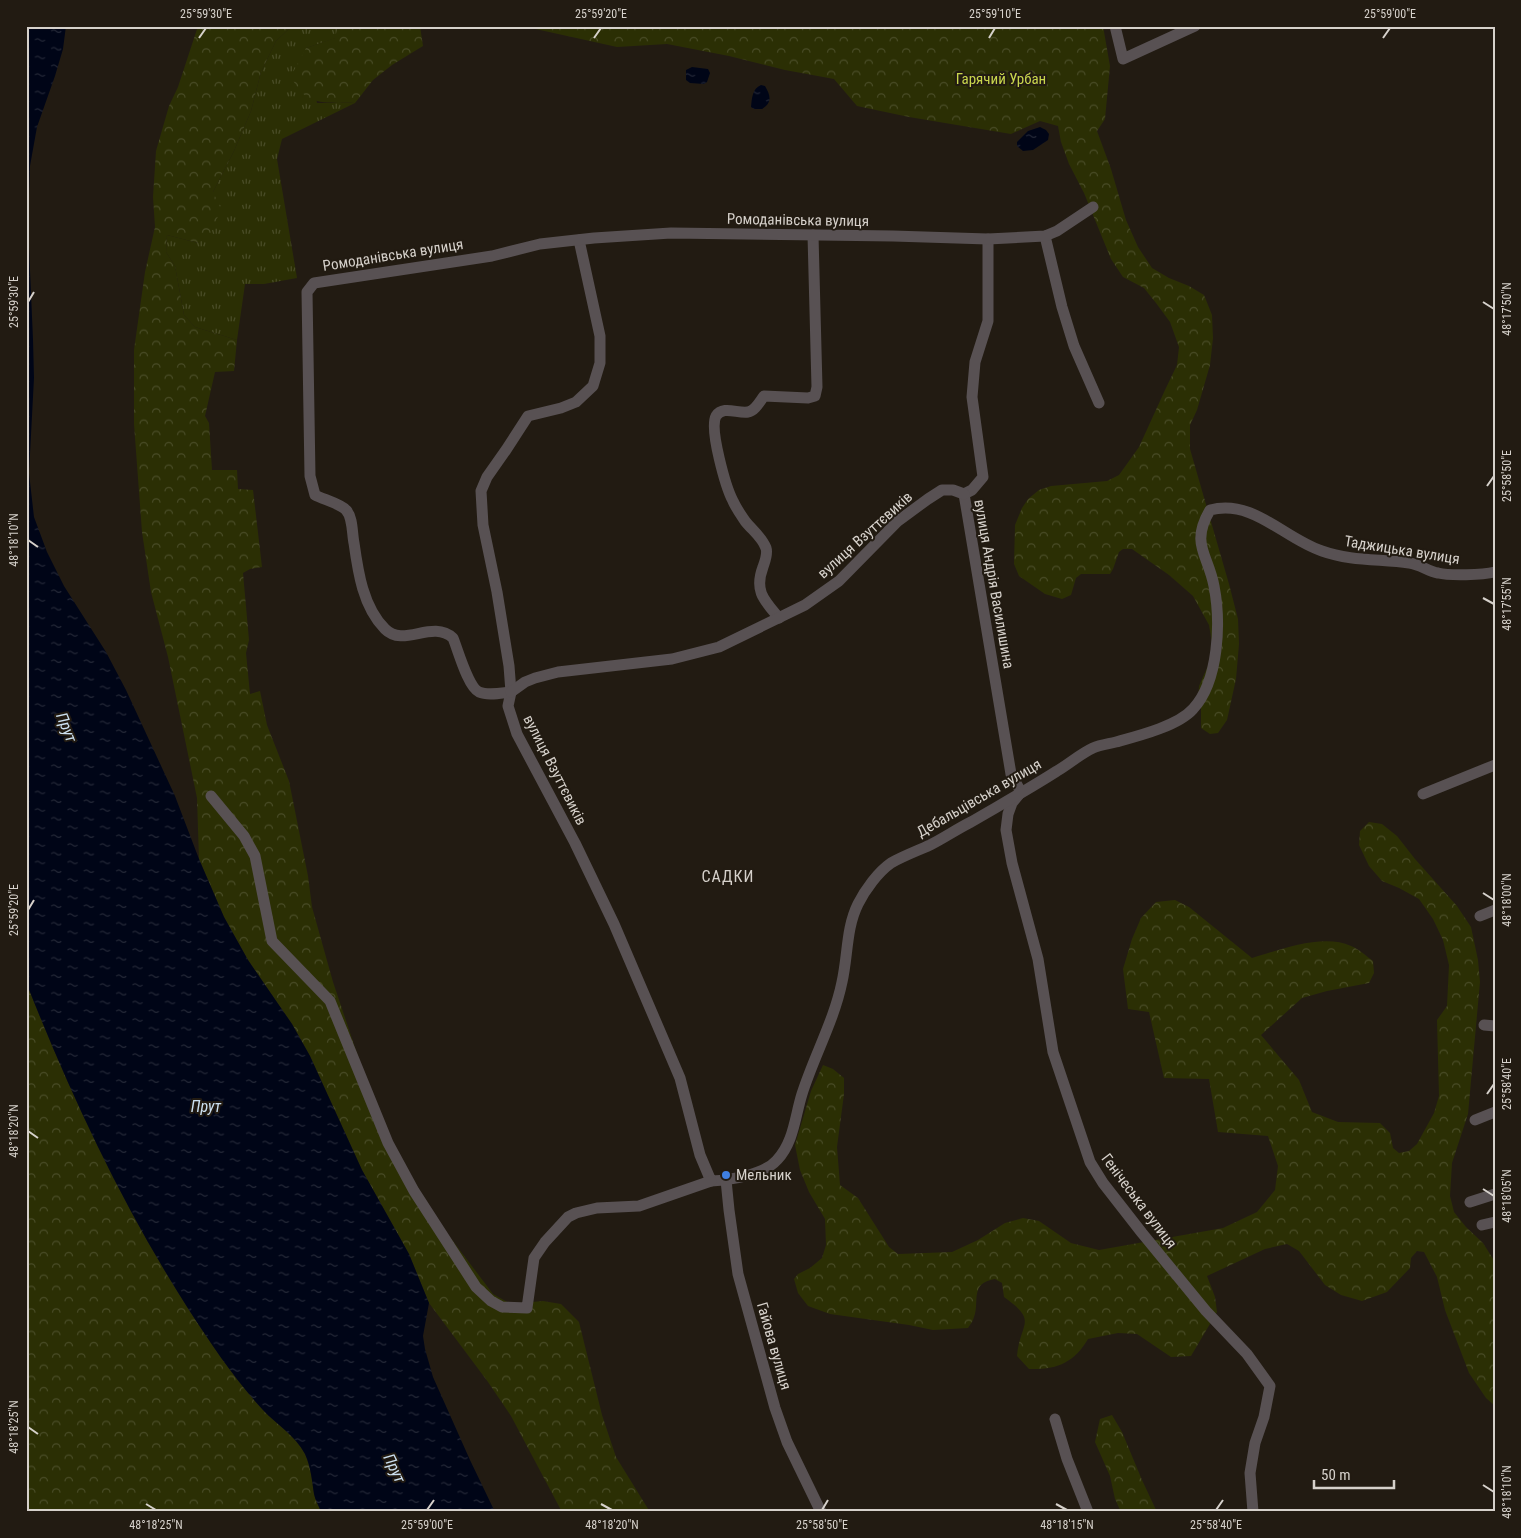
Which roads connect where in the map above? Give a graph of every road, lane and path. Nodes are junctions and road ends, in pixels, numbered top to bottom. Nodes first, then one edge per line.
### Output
1 (1115, 26) edge
2 (1195, 26) edge
3 (1093, 207) dead end
4 (813, 235) junction
5 (1045, 236) junction
6 (579, 240) junction
7 (988, 240) junction
8 (1099, 404) dead end
9 (964, 494) junction
10 (1254, 514) joint
11 (1495, 572) edge
12 (778, 618) junction
13 (511, 692) junction
14 (1495, 765) edge
15 (1021, 792) junction
16 (1423, 794) dead end
17 (211, 796) dead end
18 (1495, 910) edge
19 (1480, 916) dead end
20 (1495, 1112) edge
21 (1475, 1120) dead end
22 (726, 1180) junction
23 (711, 1181) junction
24 (1495, 1194) edge
25 (1470, 1202) dead end
26 (1495, 1222) edge
27 (1482, 1226) dead end
28 (1054, 1419) dead end
29 (821, 1512) edge
30 (1088, 1512) edge
31 (1253, 1512) edge

1 - 2 street
3 - 5 street
4 - 6 street, Ромоданівська вулиця
4 - 7 street, Ромоданівська вулиця
4 - 12 street
5 - 7 street, Ромоданівська вулиця
5 - 8 street
6 - 13 street
6 - 13 street, Ромоданівська вулиця
7 - 9 street, вулиця Андрія Василишина
9 - 12 street, вулиця Взуттєвиків
9 - 15 street, вулиця Андрія Василишина
10 - 11 street, Таджицька вулиця
10 - 15 street, Дебальцівська вулиця
12 - 13 street, вулиця Взуттєвиків
13 - 23 street, вулиця Взуттєвиків
14 - 16 street
15 - 22 street, Дебальцівська вулиця
15 - 31 street, Генічеська вулиця
17 - 23 street
18 - 19 street
20 - 21 street
22 - 23 street
22 - 29 street, Гайова вулиця
24 - 25 street
26 - 27 street
28 - 30 street

